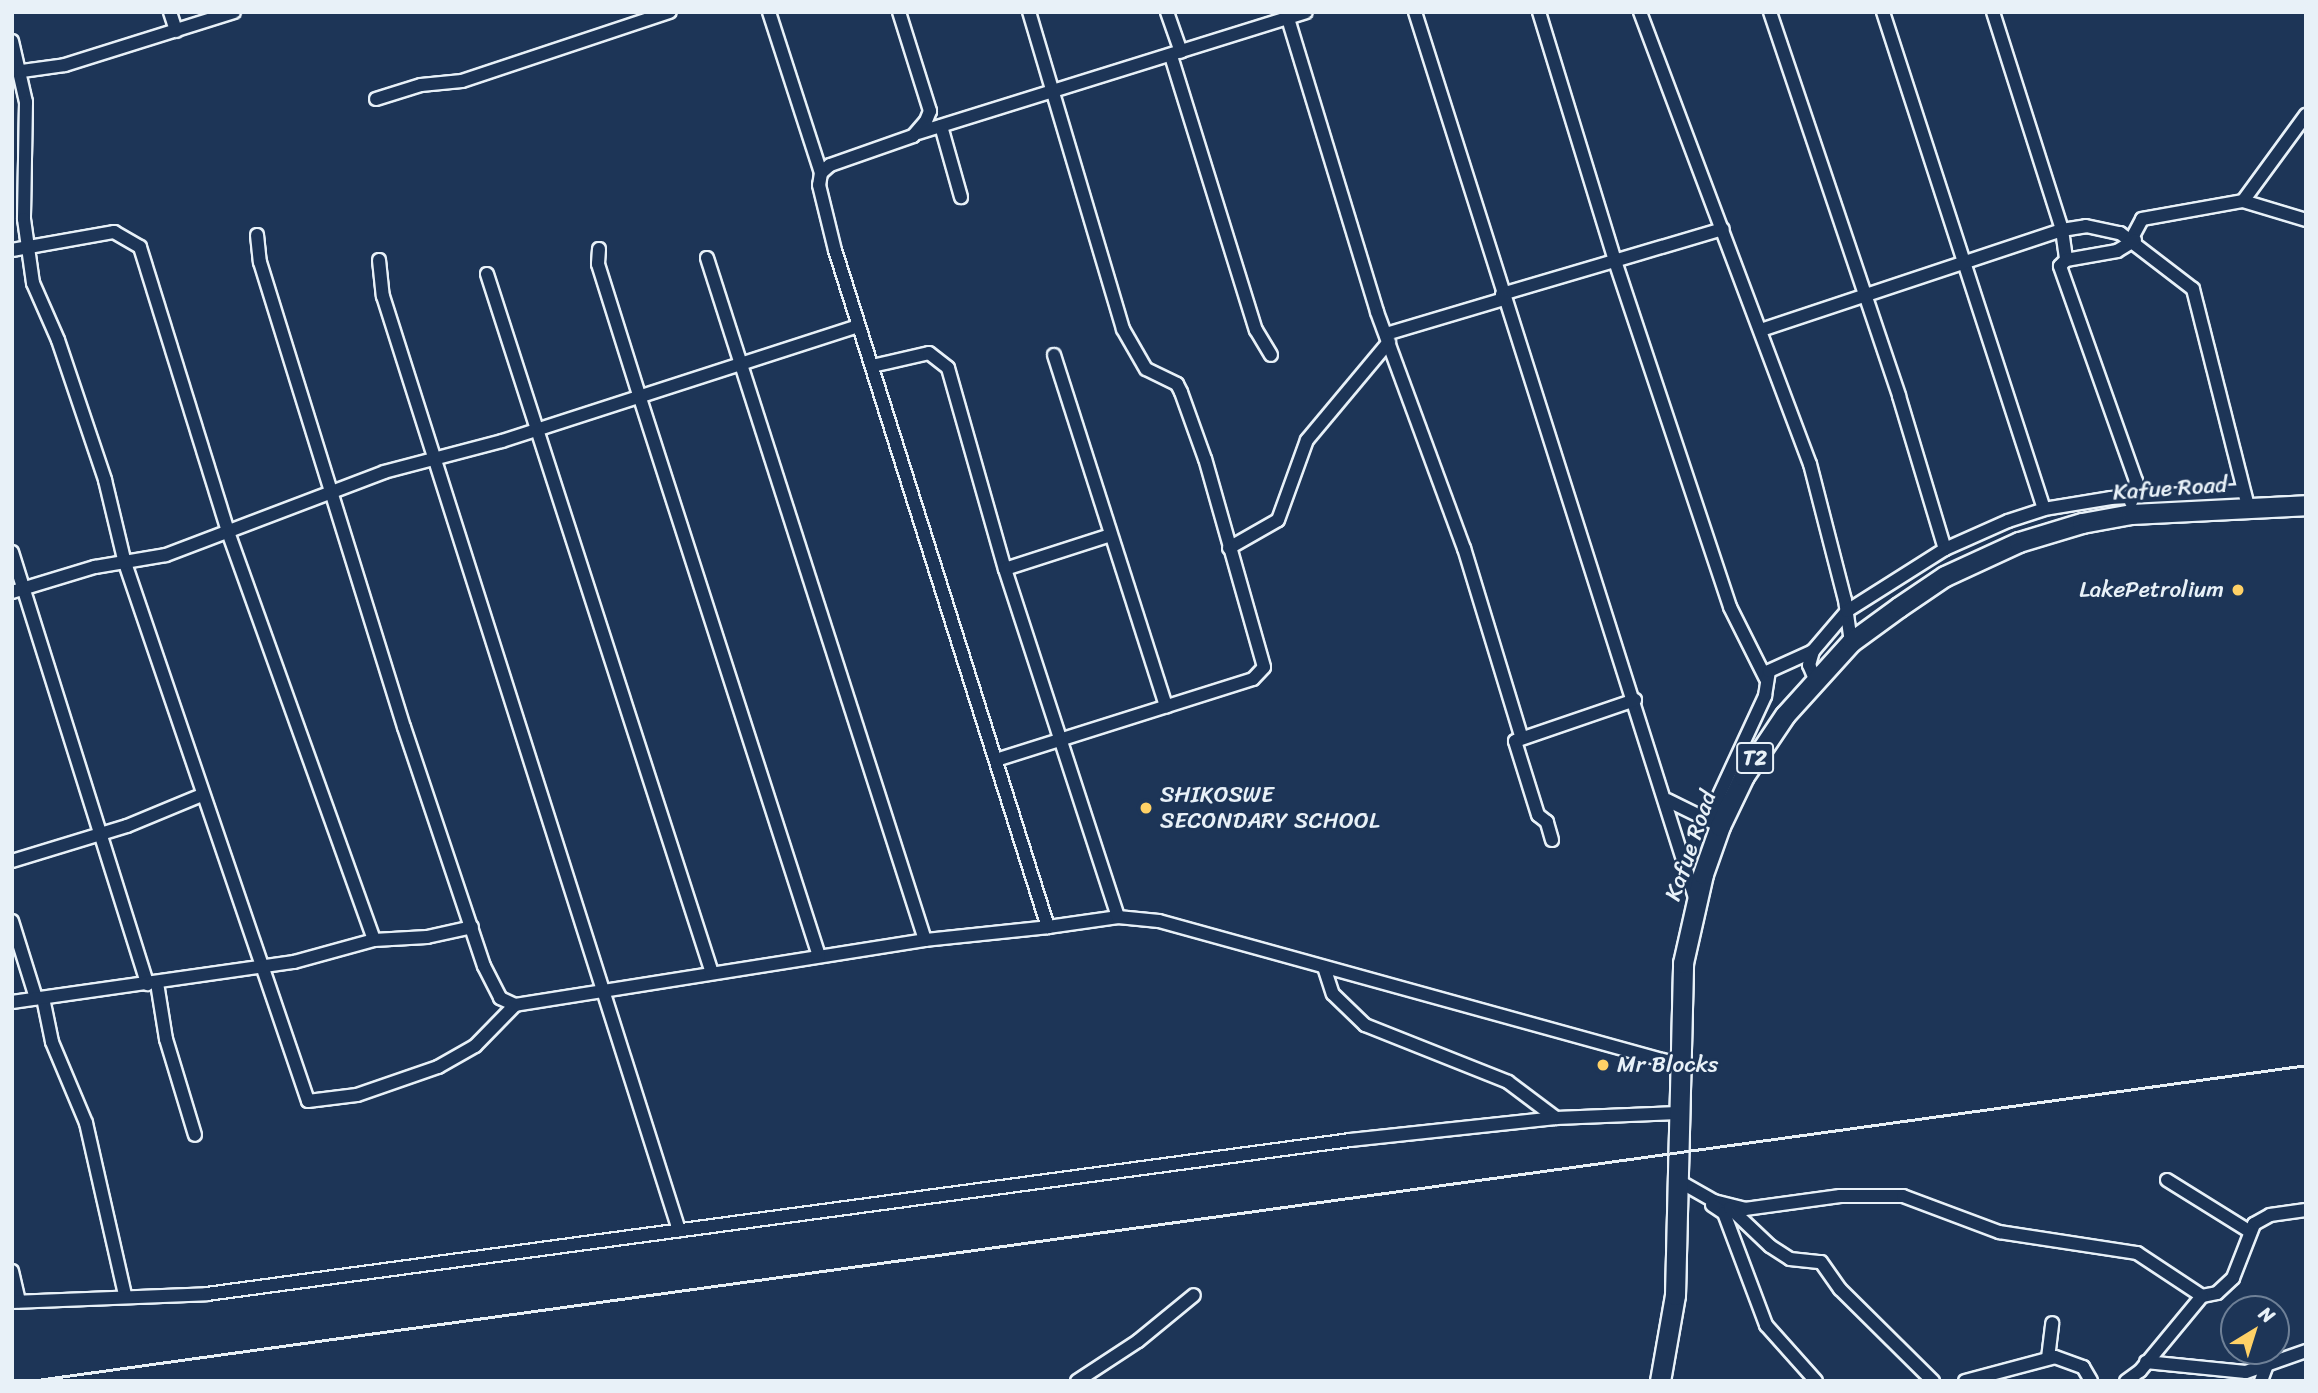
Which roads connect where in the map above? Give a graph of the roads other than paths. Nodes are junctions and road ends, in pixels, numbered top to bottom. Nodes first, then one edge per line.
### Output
1 (170, 12) edge
2 (234, 12) edge
3 (670, 12) edge
4 (769, 12) edge
5 (899, 12) edge
6 (1029, 12) edge
7 (1167, 12) edge
8 (1306, 12) edge
9 (1415, 12) edge
10 (1539, 12) edge
11 (1640, 12) edge
12 (1770, 12) edge
13 (1883, 12) edge
14 (1993, 12) edge
15 (1287, 15) edge
16 (176, 30) junction
17 (12, 41) edge
18 (1176, 54) junction
19 (22, 71) junction
20 (1051, 94) junction
21 (376, 99) dead end
22 (2306, 115) edge
23 (941, 126) junction
24 (918, 133) junction
25 (821, 173) junction
26 (961, 197) dead end
27 (2243, 201) junction
28 (2306, 220) edge
29 (1723, 229) junction
30 (2062, 230) junction
31 (257, 235) dead end
32 (2134, 239) junction
33 (27, 246) junction
34 (599, 249) dead end
35 (12, 250) edge
36 (708, 258) dead end
37 (379, 260) dead end
38 (2066, 260) junction
39 (1615, 261) junction
40 (1962, 267) junction
41 (487, 274) dead end
42 (1866, 296) junction
43 (1503, 297) junction
44 (859, 326) junction
45 (1761, 330) junction
46 (1387, 338) junction
47 (1054, 355) dead end
48 (1271, 355) dead end
49 (743, 365) junction
50 (872, 366) junction
51 (639, 396) junction
52 (537, 429) junction
53 (436, 459) junction
54 (331, 494) junction
55 (2246, 499) junction
56 (2133, 505) junction
57 (2306, 505) edge
58 (2044, 509) junction
59 (228, 532) junction
60 (1111, 535) junction
61 (1229, 548) junction
62 (1945, 549) junction
63 (12, 552) edge
64 (125, 563) junction
65 (1005, 569) junction
66 (18, 590) edge
67 (1847, 611) junction
68 (1851, 642) junction
69 (1812, 651) junction
70 (1766, 679) junction
71 (1815, 679) junction
72 (1636, 700) junction
73 (1166, 708) junction
74 (1521, 736) junction
75 (1061, 743) junction
76 (996, 760) junction
77 (202, 795) junction
78 (1667, 800) junction
79 (1714, 823) junction
80 (97, 833) junction
81 (1552, 840) dead end
82 (12, 862) edge
83 (1696, 902) junction
84 (1118, 917) junction
85 (12, 921) edge
86 (472, 927) junction
87 (1048, 927) junction
88 (374, 940) junction
89 (925, 940) junction
90 (819, 956) junction
91 (263, 964) junction
92 (1324, 967) junction
93 (712, 973) junction
94 (152, 983) junction
95 (604, 989) junction
96 (39, 998) junction
97 (12, 1002) edge
98 (515, 1005) junction
99 (1677, 1064) junction
100 (1678, 1113) junction
101 (1556, 1118) junction
102 (195, 1135) dead end
103 (2167, 1180) dead end
104 (1684, 1184) junction
105 (1730, 1208) junction
106 (2306, 1210) edge
107 (679, 1230) junction
108 (2249, 1231) junction
109 (12, 1271) edge
110 (125, 1295) junction
111 (1194, 1295) dead end
112 (2202, 1296) junction
113 (16, 1301) edge
114 (2052, 1323) dead end
115 (2306, 1352) edge
116 (2048, 1358) junction
117 (2146, 1362) junction
118 (2266, 1367) junction
119 (1077, 1381) edge
120 (1660, 1381) edge
121 (1816, 1381) edge
122 (1933, 1381) edge
123 (1965, 1381) edge
124 (2091, 1381) edge
125 (2126, 1381) edge
126 (2262, 1381) edge

1 - 16 street
2 - 16 street
3 - 21 street
4 - 25 street
5 - 24 street
6 - 20 street
7 - 18 street
8 - 15 street
9 - 43 street
10 - 39 street
11 - 29 street
12 - 42 street
13 - 40 street
14 - 30 street
15 - 18 street
15 - 46 street
16 - 19 street
17 - 19 street
18 - 20 street
18 - 48 street
19 - 33 street
20 - 23 street
20 - 61 street
22 - 27 street
23 - 24 street
23 - 26 street
24 - 25 street
25 - 44 street
27 - 28 street
27 - 32 street
29 - 39 street
29 - 45 street
30 - 32 street
30 - 38 street
30 - 40 street
31 - 54 street
32 - 38 street
32 - 55 street
33 - 35 street
33 - 59 street
33 - 64 street
34 - 51 street
36 - 49 street
37 - 53 street
38 - 56 street
39 - 43 street
39 - 70 street
40 - 42 street
40 - 58 street
41 - 52 street
42 - 45 street
42 - 62 street
43 - 46 street
43 - 72 street
44 - 49 street
44 - 50 street
45 - 67 street
46 - 61 street
46 - 74 street
47 - 60 street
49 - 51 street
49 - 89 street
50 - 65 street
50 - 76 street
51 - 52 street
51 - 90 street
52 - 53 street
52 - 93 street
53 - 54 street
53 - 95 street
54 - 59 street
54 - 86 street
55 - 56 highway, Kafue Road / T2
55 - 57 highway, Kafue Road / T2
56 - 58 street
56 - 68 highway, Kafue Road / T2
58 - 62 street
59 - 64 street
59 - 88 street
60 - 65 street
60 - 73 street
61 - 73 street
62 - 67 street
63 - 66 street
64 - 66 street
64 - 77 street
65 - 75 street
66 - 80 street
67 - 68 street
67 - 69 street
68 - 71 highway, Kafue Road / T2
69 - 70 street
69 - 71 street
70 - 79 street
71 - 79 highway, Kafue Road / T2
72 - 74 street
72 - 78 street
73 - 75 street
74 - 81 street
75 - 76 street
75 - 84 street
76 - 87 street
77 - 80 street
77 - 91 street
78 - 79 street
78 - 83 street
79 - 83 highway, Kafue Road / T2
80 - 82 street
80 - 94 street
83 - 99 highway, Kafue Road / T2
84 - 87 street
84 - 92 street
85 - 96 street
86 - 88 street
86 - 98 street
87 - 89 street
88 - 91 street
89 - 90 street
90 - 93 street
91 - 94 street
91 - 98 street
92 - 99 street
92 - 101 street
93 - 95 street
94 - 96 street
94 - 102 street
95 - 98 street
95 - 107 street
96 - 97 street
96 - 110 street
99 - 100 highway, Kafue Road / T2
100 - 101 street
100 - 104 highway, Kafue Road / T2
101 - 107 street
103 - 108 street
104 - 105 street
104 - 120 highway, Kafue Road / T2
104 - 121 street
105 - 112 street
105 - 122 street
106 - 108 street
107 - 110 street
108 - 112 street
109 - 113 street
110 - 113 street
111 - 119 street
112 - 117 street
114 - 116 street
115 - 118 street
116 - 123 street
116 - 124 street
117 - 118 street
117 - 125 street
118 - 126 street

